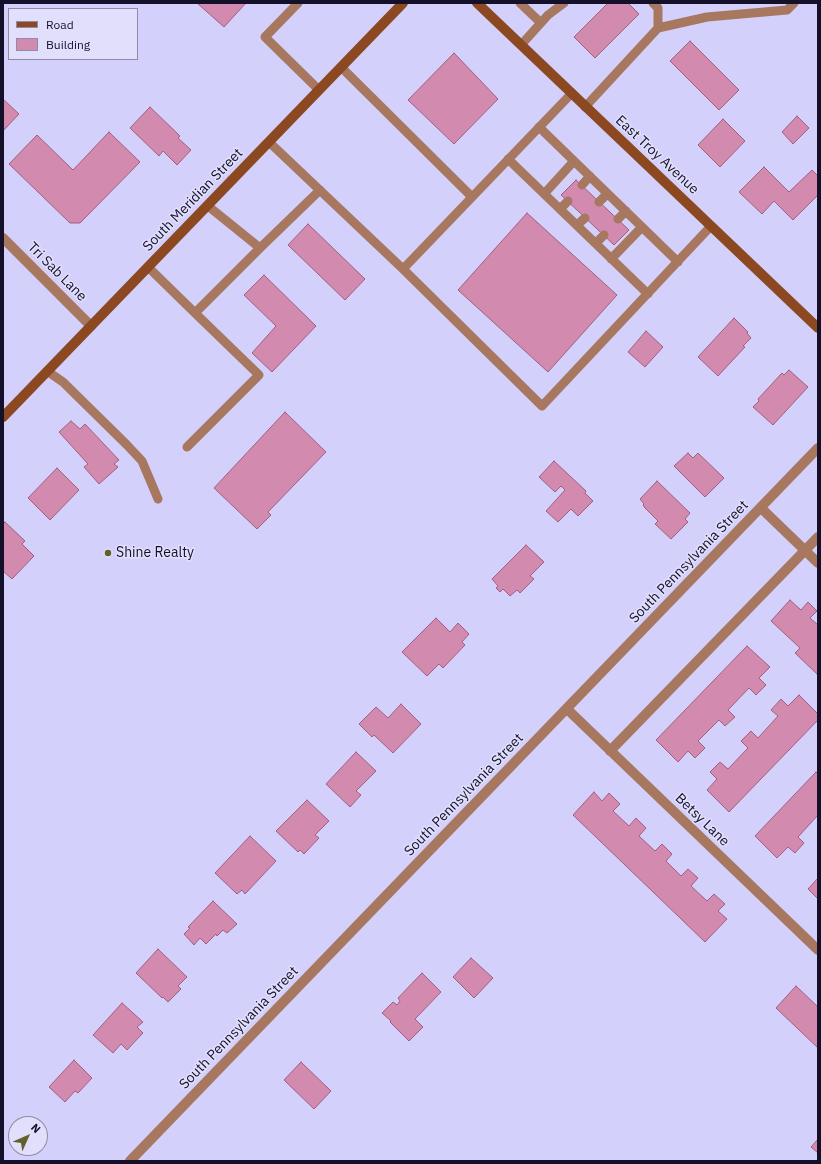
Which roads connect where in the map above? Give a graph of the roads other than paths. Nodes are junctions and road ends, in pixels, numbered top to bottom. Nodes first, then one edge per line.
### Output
1 (298, 3) edge
2 (403, 3) edge
3 (520, 3) edge
4 (564, 3) edge
5 (653, 3) edge
6 (794, 3) edge
7 (480, 4) edge
8 (541, 23) junction
9 (658, 28) junction
10 (521, 46) junction
11 (341, 67) junction
12 (319, 90) junction
13 (572, 94) junction
14 (586, 107) junction
15 (539, 127) junction
16 (270, 142) junction
17 (508, 159) junction
18 (574, 161) junction
19 (590, 176) junction
20 (582, 185) dead end
21 (320, 190) junction
22 (544, 194) junction
23 (607, 194) junction
24 (472, 197) junction
25 (568, 201) dead end
26 (599, 202) dead end
27 (208, 206) junction
28 (560, 209) junction
29 (626, 211) junction
30 (585, 218) dead end
31 (618, 219) dead end
32 (577, 225) junction
33 (711, 226) junction
34 (642, 227) junction
35 (604, 235) dead end
36 (3, 238) edge
37 (596, 243) junction
38 (260, 248) junction
39 (612, 259) junction
40 (678, 262) junction
41 (148, 267) junction
42 (402, 269) junction
43 (648, 294) junction
44 (195, 313) junction
45 (91, 326) junction
46 (818, 328) edge
47 (47, 371) junction
48 (3, 417) edge
49 (187, 447) dead end
50 (818, 448) edge
51 (158, 499) dead end
52 (761, 508) junction
53 (818, 537) edge
54 (805, 551) junction
55 (818, 563) edge
56 (567, 709) junction
57 (610, 751) junction
58 (818, 950) edge
59 (130, 1161) edge

1 - 12 lane
2 - 11 main road, South Meridian Street
3 - 8 lane
4 - 8 lane
5 - 9 lane
6 - 9 lane
7 - 10 main road, East Troy Avenue
8 - 10 lane
9 - 14 lane
10 - 13 main road, East Troy Avenue
11 - 12 main road, South Meridian Street
11 - 24 lane
12 - 16 main road, South Meridian Street
13 - 14 main road, East Troy Avenue
13 - 15 lane
14 - 33 main road, East Troy Avenue
15 - 17 lane
15 - 18 lane
16 - 21 lane
16 - 27 main road, South Meridian Street
17 - 22 lane
17 - 24 lane
18 - 19 lane
18 - 22 lane
19 - 20 lane
19 - 23 lane
21 - 38 lane
21 - 42 lane
22 - 28 lane
23 - 26 lane
23 - 29 lane
24 - 42 lane
25 - 28 lane
27 - 38 lane
27 - 41 main road, South Meridian Street
28 - 32 lane
29 - 31 lane
29 - 34 lane
30 - 32 lane
32 - 37 lane
33 - 40 lane
33 - 46 main road, East Troy Avenue
34 - 39 lane
34 - 40 lane
35 - 37 lane
36 - 45 street, Tri Sab Lane
37 - 39 lane
38 - 44 lane
39 - 43 lane
40 - 43 lane
41 - 44 lane
41 - 45 main road, South Meridian Street
42 - 43 lane
44 - 49 lane
45 - 47 main road, South Meridian Street
47 - 48 main road, South Meridian Street
47 - 51 lane
50 - 52 street, South Pennsylvania Street
52 - 54 street
52 - 56 street, South Pennsylvania Street
53 - 54 street
54 - 55 street
54 - 57 street
56 - 57 street, Betsy Lane
56 - 59 street, South Pennsylvania Street
57 - 58 street, Betsy Lane

